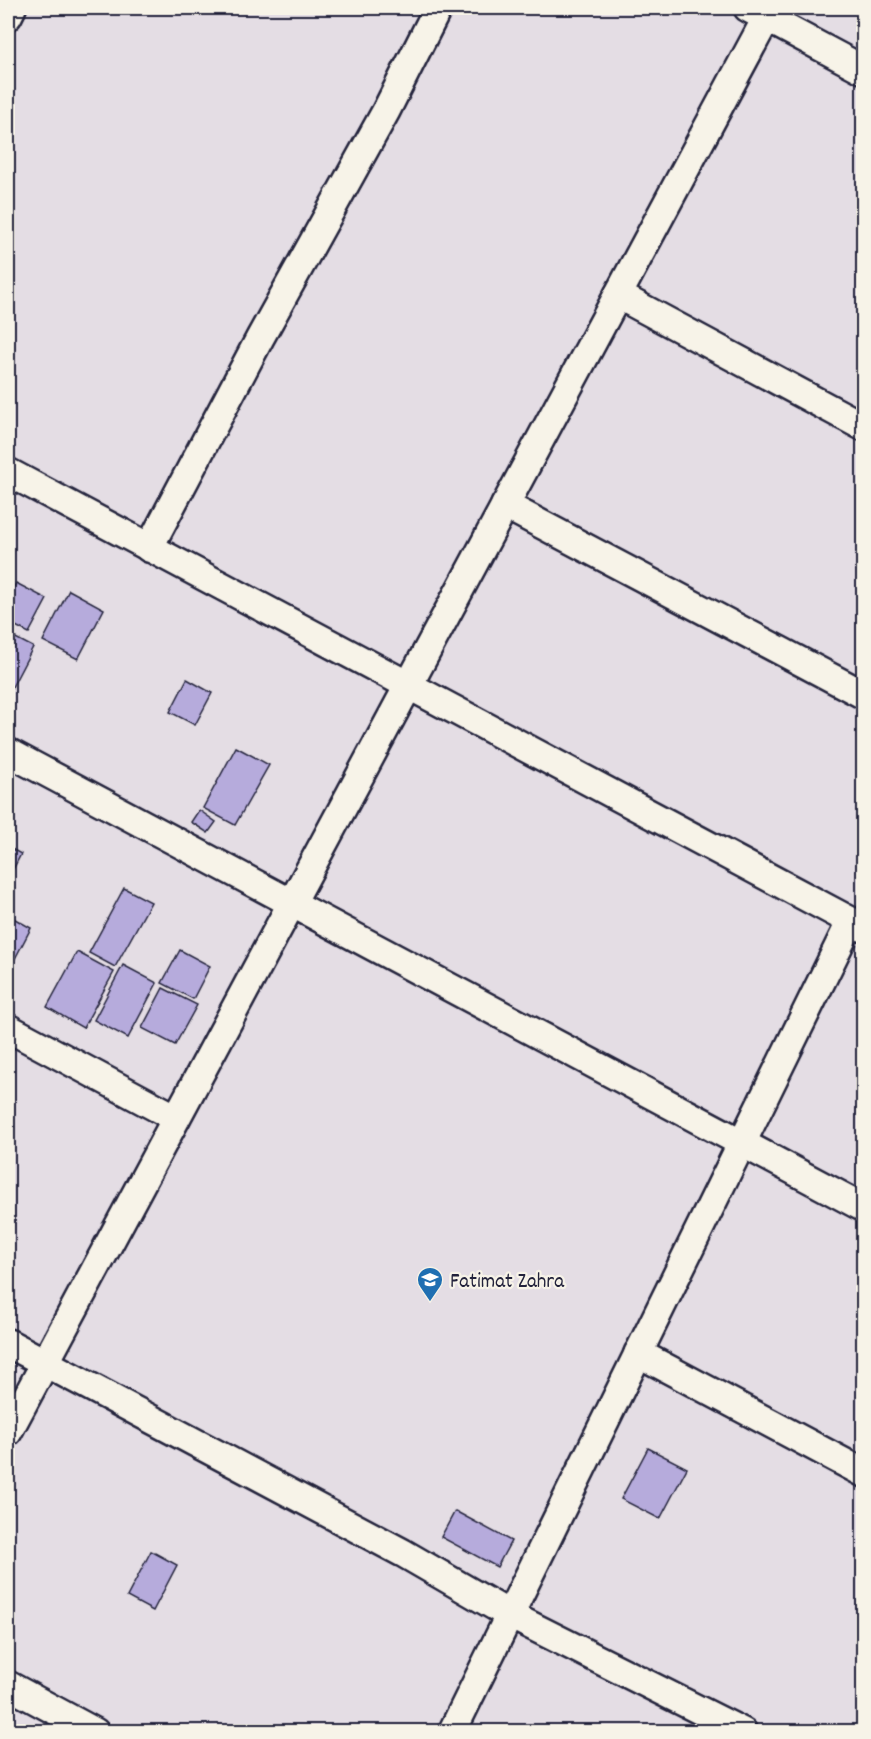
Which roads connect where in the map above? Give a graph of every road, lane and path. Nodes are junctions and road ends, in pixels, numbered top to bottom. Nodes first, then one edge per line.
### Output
1 (12, 8) edge
2 (438, 8) edge
3 (758, 12) edge
4 (8, 16) edge
5 (864, 70) edge
6 (618, 295) junction
7 (864, 427) edge
8 (8, 472) edge
9 (506, 505) junction
10 (149, 548) junction
11 (408, 686) junction
12 (864, 695) edge
13 (8, 752) edge
14 (291, 903) junction
15 (857, 924) edge
16 (8, 1028) edge
17 (176, 1119) junction
18 (741, 1143) junction
19 (864, 1208) edge
20 (8, 1343) edge
21 (638, 1353) junction
22 (44, 1363) junction
23 (8, 1432) edge
24 (864, 1473) edge
25 (510, 1615) junction
26 (8, 1685) edge
27 (95, 1731) edge
28 (452, 1731) edge
29 (743, 1731) edge

1 - 4 street
2 - 10 street
3 - 5 street
3 - 6 street
6 - 7 street
6 - 9 street
8 - 10 street
9 - 11 street
9 - 12 street
10 - 11 street
11 - 14 street
11 - 15 street
13 - 14 street
14 - 17 street
14 - 18 street
15 - 18 street
16 - 17 street
17 - 22 street
18 - 19 street
18 - 21 street
20 - 22 street
21 - 24 street
21 - 25 street
22 - 23 street
22 - 25 street
25 - 28 street
25 - 29 street
26 - 27 street

